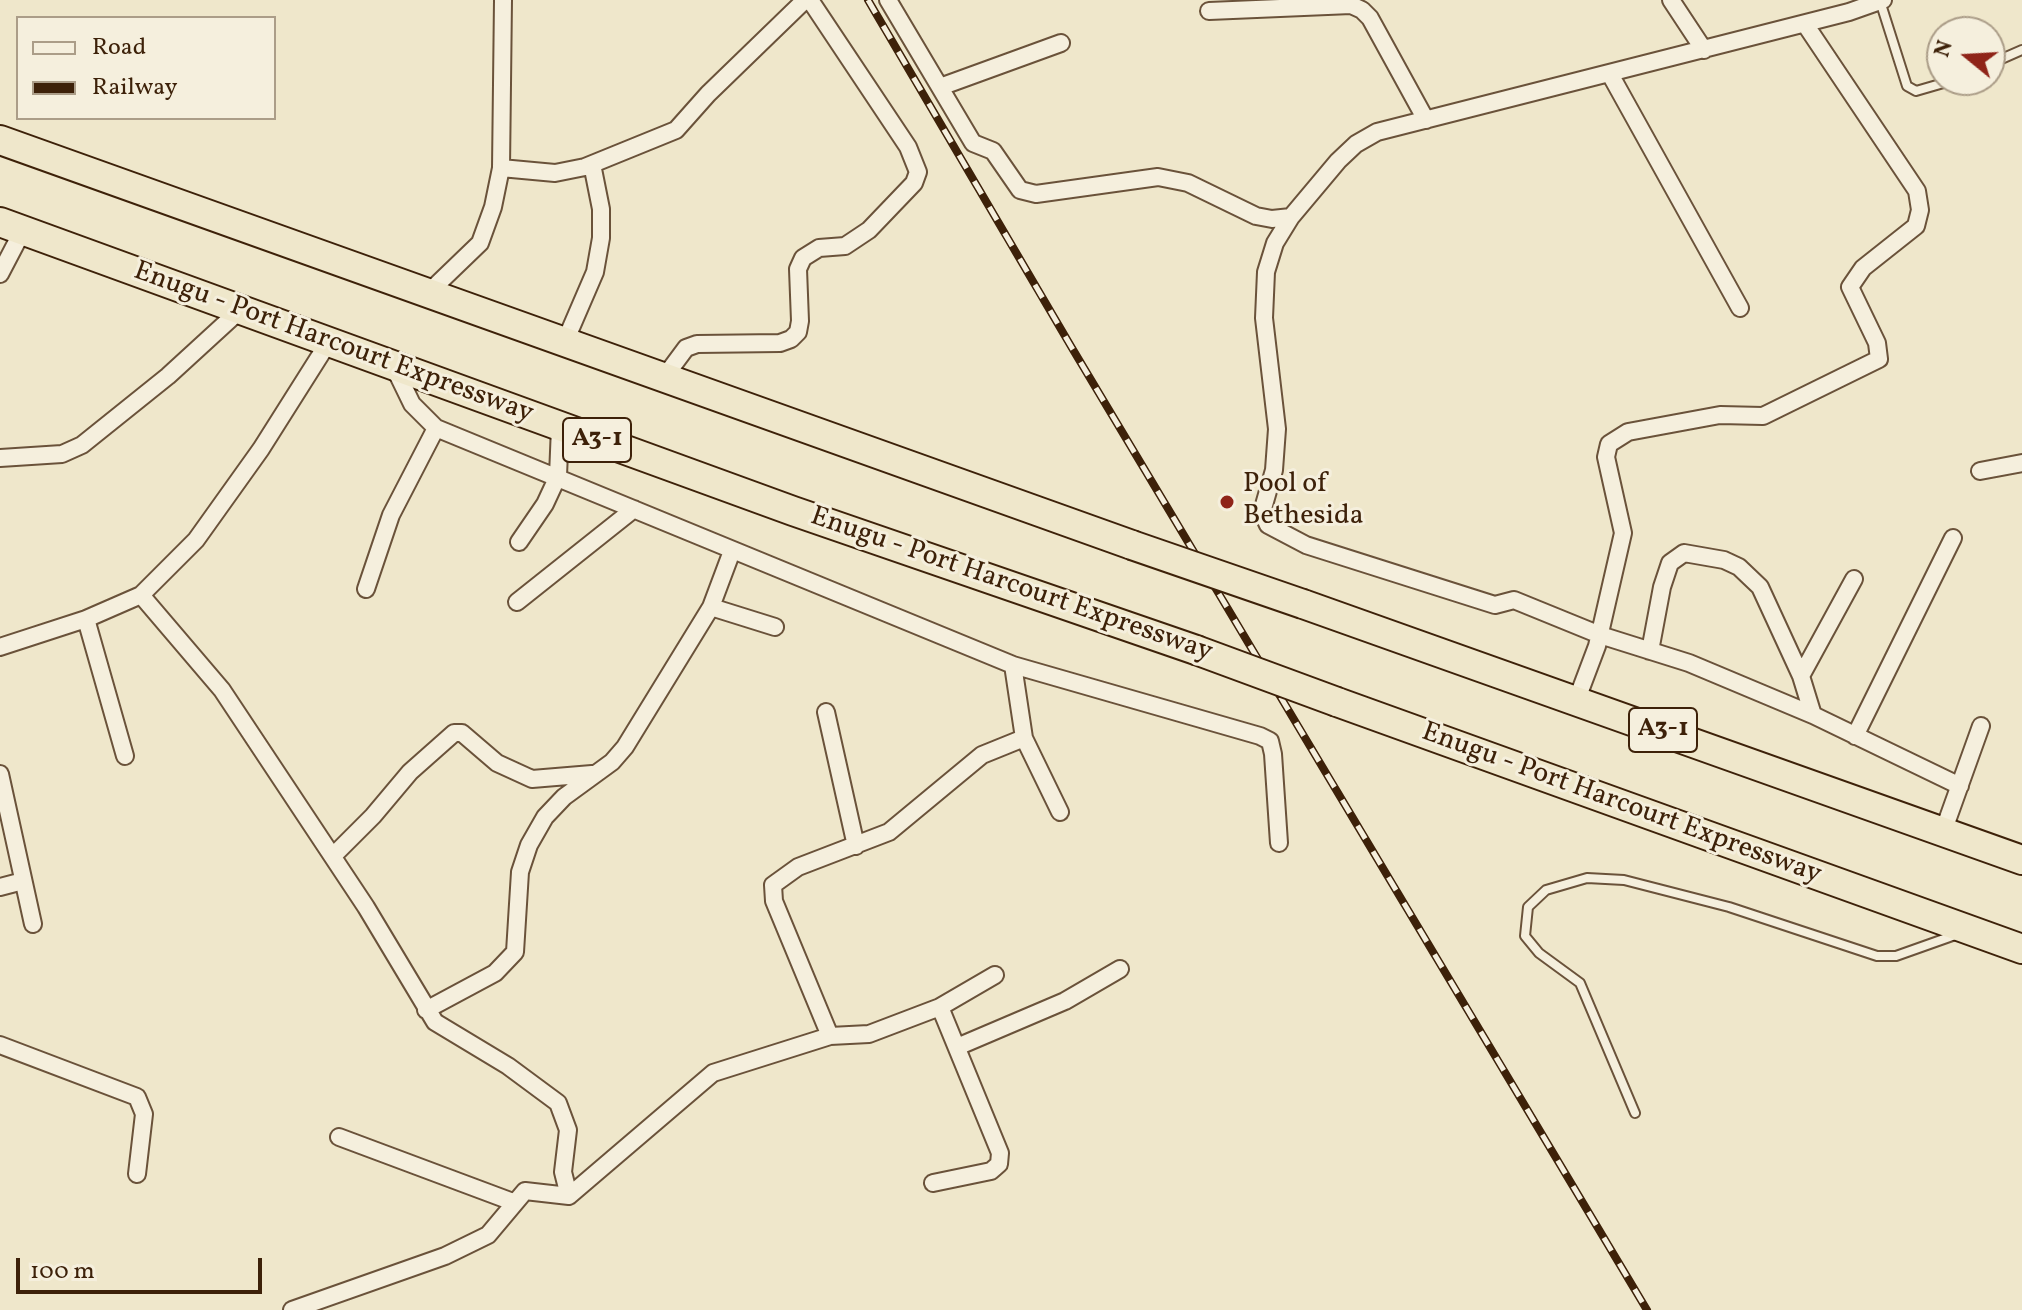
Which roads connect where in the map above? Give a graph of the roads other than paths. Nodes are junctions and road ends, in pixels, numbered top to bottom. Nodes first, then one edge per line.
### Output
1 (503, 0) edge
2 (807, 0) edge
3 (888, 0) edge
4 (1671, 0) edge
5 (1882, 0) edge
6 (1330, 3) edge
7 (1209, 11) dead end
8 (1805, 24) junction
9 (1061, 43) dead end
10 (1704, 50) junction
11 (1610, 74) junction
12 (940, 87) junction
13 (1926, 88) edge
14 (1426, 120) junction
15 (0, 140) edge
16 (592, 164) junction
17 (501, 168) junction
18 (1291, 217) junction
19 (12, 226) edge
20 (0, 274) edge
21 (426, 295) junction
22 (1740, 308) dead end
23 (239, 311) junction
24 (328, 343) junction
25 (564, 344) junction
26 (394, 367) junction
27 (663, 379) junction
28 (560, 427) junction
29 (436, 428) junction
30 (0, 458) edge
31 (2022, 463) edge
32 (1980, 471) dead end
33 (558, 476) junction
34 (634, 509) junction
35 (1953, 538) dead end
36 (519, 542) dead end
37 (732, 551) junction
38 (1854, 579) dead end
39 (366, 589) dead end
40 (141, 595) junction
41 (517, 602) dead end
42 (711, 607) junction
43 (86, 619) junction
44 (775, 627) dead end
45 (1600, 635) junction
46 (0, 647) edge
47 (1650, 651) junction
48 (1013, 665) junction
49 (1801, 676) junction
50 (1577, 699) junction
51 (826, 712) dead end
52 (1813, 715) junction
53 (1981, 726) dead end
54 (1855, 736) junction
55 (1024, 738) junction
56 (125, 756) dead end
57 (0, 774) edge
58 (597, 774) junction
59 (1960, 786) junction
60 (1060, 812) dead end
61 (1943, 832) junction
62 (1279, 843) dead end
63 (856, 846) junction
64 (333, 856) junction
65 (2022, 860) edge
66 (23, 881) junction
67 (0, 887) edge
68 (33, 924) dead end
69 (1970, 930) junction
70 (2022, 949) edge
71 (1120, 969) dead end
72 (995, 975) dead end
73 (940, 1007) junction
74 (426, 1010) junction
75 (830, 1036) junction
76 (0, 1045) edge
77 (957, 1047) junction
78 (1635, 1113) dead end
79 (339, 1137) dead end
80 (137, 1174) dead end
81 (933, 1183) dead end
82 (569, 1196) junction
83 (513, 1202) junction
84 (292, 1310) edge

1 - 17 street
2 - 16 street
2 - 27 street
3 - 12 street
4 - 10 street
5 - 8 street
5 - 13 lane
6 - 7 street
6 - 14 street
8 - 10 street
8 - 45 street
9 - 12 street
10 - 11 street
11 - 14 street
11 - 22 street
12 - 18 street
14 - 18 street
15 - 21 highway, A3-1
16 - 17 street
16 - 25 street
17 - 21 street
18 - 45 street
19 - 20 street
19 - 23 highway, Enugu - Port Harcourt Expressway / A3-1
21 - 25 highway, A3-1
23 - 24 highway, Enugu - Port Harcourt Expressway / A3-1
23 - 30 street
24 - 26 highway, Enugu - Port Harcourt Expressway / A3-1
24 - 40 street
25 - 27 highway, A3-1
26 - 28 highway, Enugu - Port Harcourt Expressway / A3-1
26 - 29 street
27 - 50 highway, A3-1, bridge
28 - 33 street
28 - 69 highway, Enugu - Port Harcourt Expressway / A3-1, bridge
29 - 33 street
29 - 39 street
31 - 32 street
33 - 34 street
33 - 36 street
34 - 37 street
34 - 41 street
35 - 54 street
37 - 42 street
37 - 48 street
38 - 49 street
40 - 43 street
40 - 64 street
42 - 44 street
42 - 58 street
43 - 46 street
43 - 56 street
45 - 47 street
45 - 50 street
47 - 49 street
47 - 52 street
48 - 55 street
48 - 62 street
49 - 52 street
50 - 61 highway, A3-1
51 - 63 street
52 - 54 street
53 - 59 street
54 - 59 street
55 - 60 street
55 - 63 street
57 - 66 street
58 - 64 street
58 - 74 street
59 - 61 street
61 - 65 highway, A3-1
63 - 75 street
64 - 74 street
66 - 67 street
66 - 68 street
69 - 70 highway, Enugu - Port Harcourt Expressway / A3-1
69 - 78 lane
71 - 77 street
72 - 73 street
73 - 75 street
73 - 77 street
74 - 82 street
75 - 82 street
76 - 80 street
77 - 81 street
79 - 83 street
82 - 83 street
83 - 84 street

